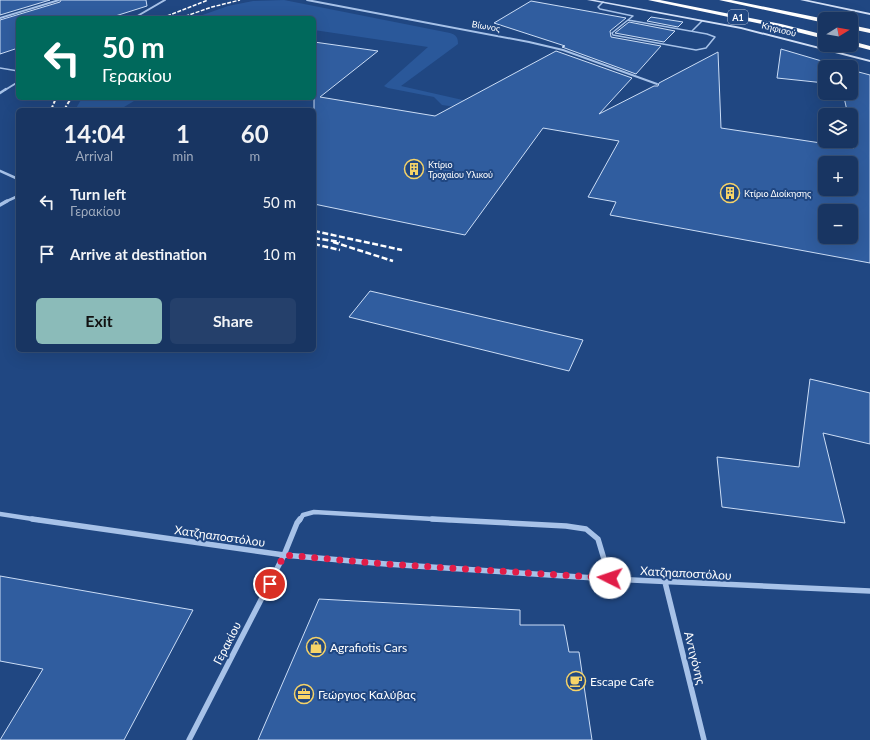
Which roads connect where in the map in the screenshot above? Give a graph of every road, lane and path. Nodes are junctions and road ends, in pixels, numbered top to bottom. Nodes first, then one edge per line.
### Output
1 (57, 0) edge
2 (165, 0) edge
3 (307, 0) edge
4 (589, 0) edge
5 (651, 0) edge
6 (722, 0) edge
7 (802, 0) edge
8 (603, 2) junction
9 (870, 14) edge
10 (137, 16) edge
11 (0, 18) edge
12 (628, 20) junction
13 (818, 20) edge
14 (702, 21) junction
15 (858, 28) edge
16 (692, 31) junction
17 (870, 31) edge
18 (818, 35) edge
19 (858, 45) edge
20 (870, 48) edge
21 (870, 61) edge
22 (0, 68) edge
23 (16, 71) edge
24 (16, 83) edge
25 (657, 84) dead end
26 (0, 93) edge
27 (0, 171) edge
28 (16, 178) edge
29 (16, 197) edge
30 (0, 205) edge
31 (0, 514) edge
32 (284, 555) junction
33 (610, 578) junction
34 (665, 582) junction
35 (870, 591) edge
36 (189, 740) edge
37 (704, 740) edge

1 - 11 street
2 - 10 street
3 - 25 street, Βίωνος
4 - 8 main road, Κηφισού
5 - 18 highway, Α1
6 - 13 highway, Α1
7 - 9 main road
8 - 12 lane
8 - 14 main road, Κηφισού
12 - 16 lane
12 - 16 lane
14 - 16 lane
14 - 21 main road, Κηφισού
15 - 17 highway
19 - 20 highway
22 - 23 lane
24 - 26 street
27 - 28 street
29 - 30 street
31 - 32 street, Χατζηαποστόλου
32 - 33 street, Χατζηαποστόλου
32 - 33 street, Γερακίου
32 - 36 street, Γερακίου
33 - 34 street, Χατζηαποστόλου
34 - 35 street, Χατζηαποστόλου
34 - 37 street, Αντιγόνης

